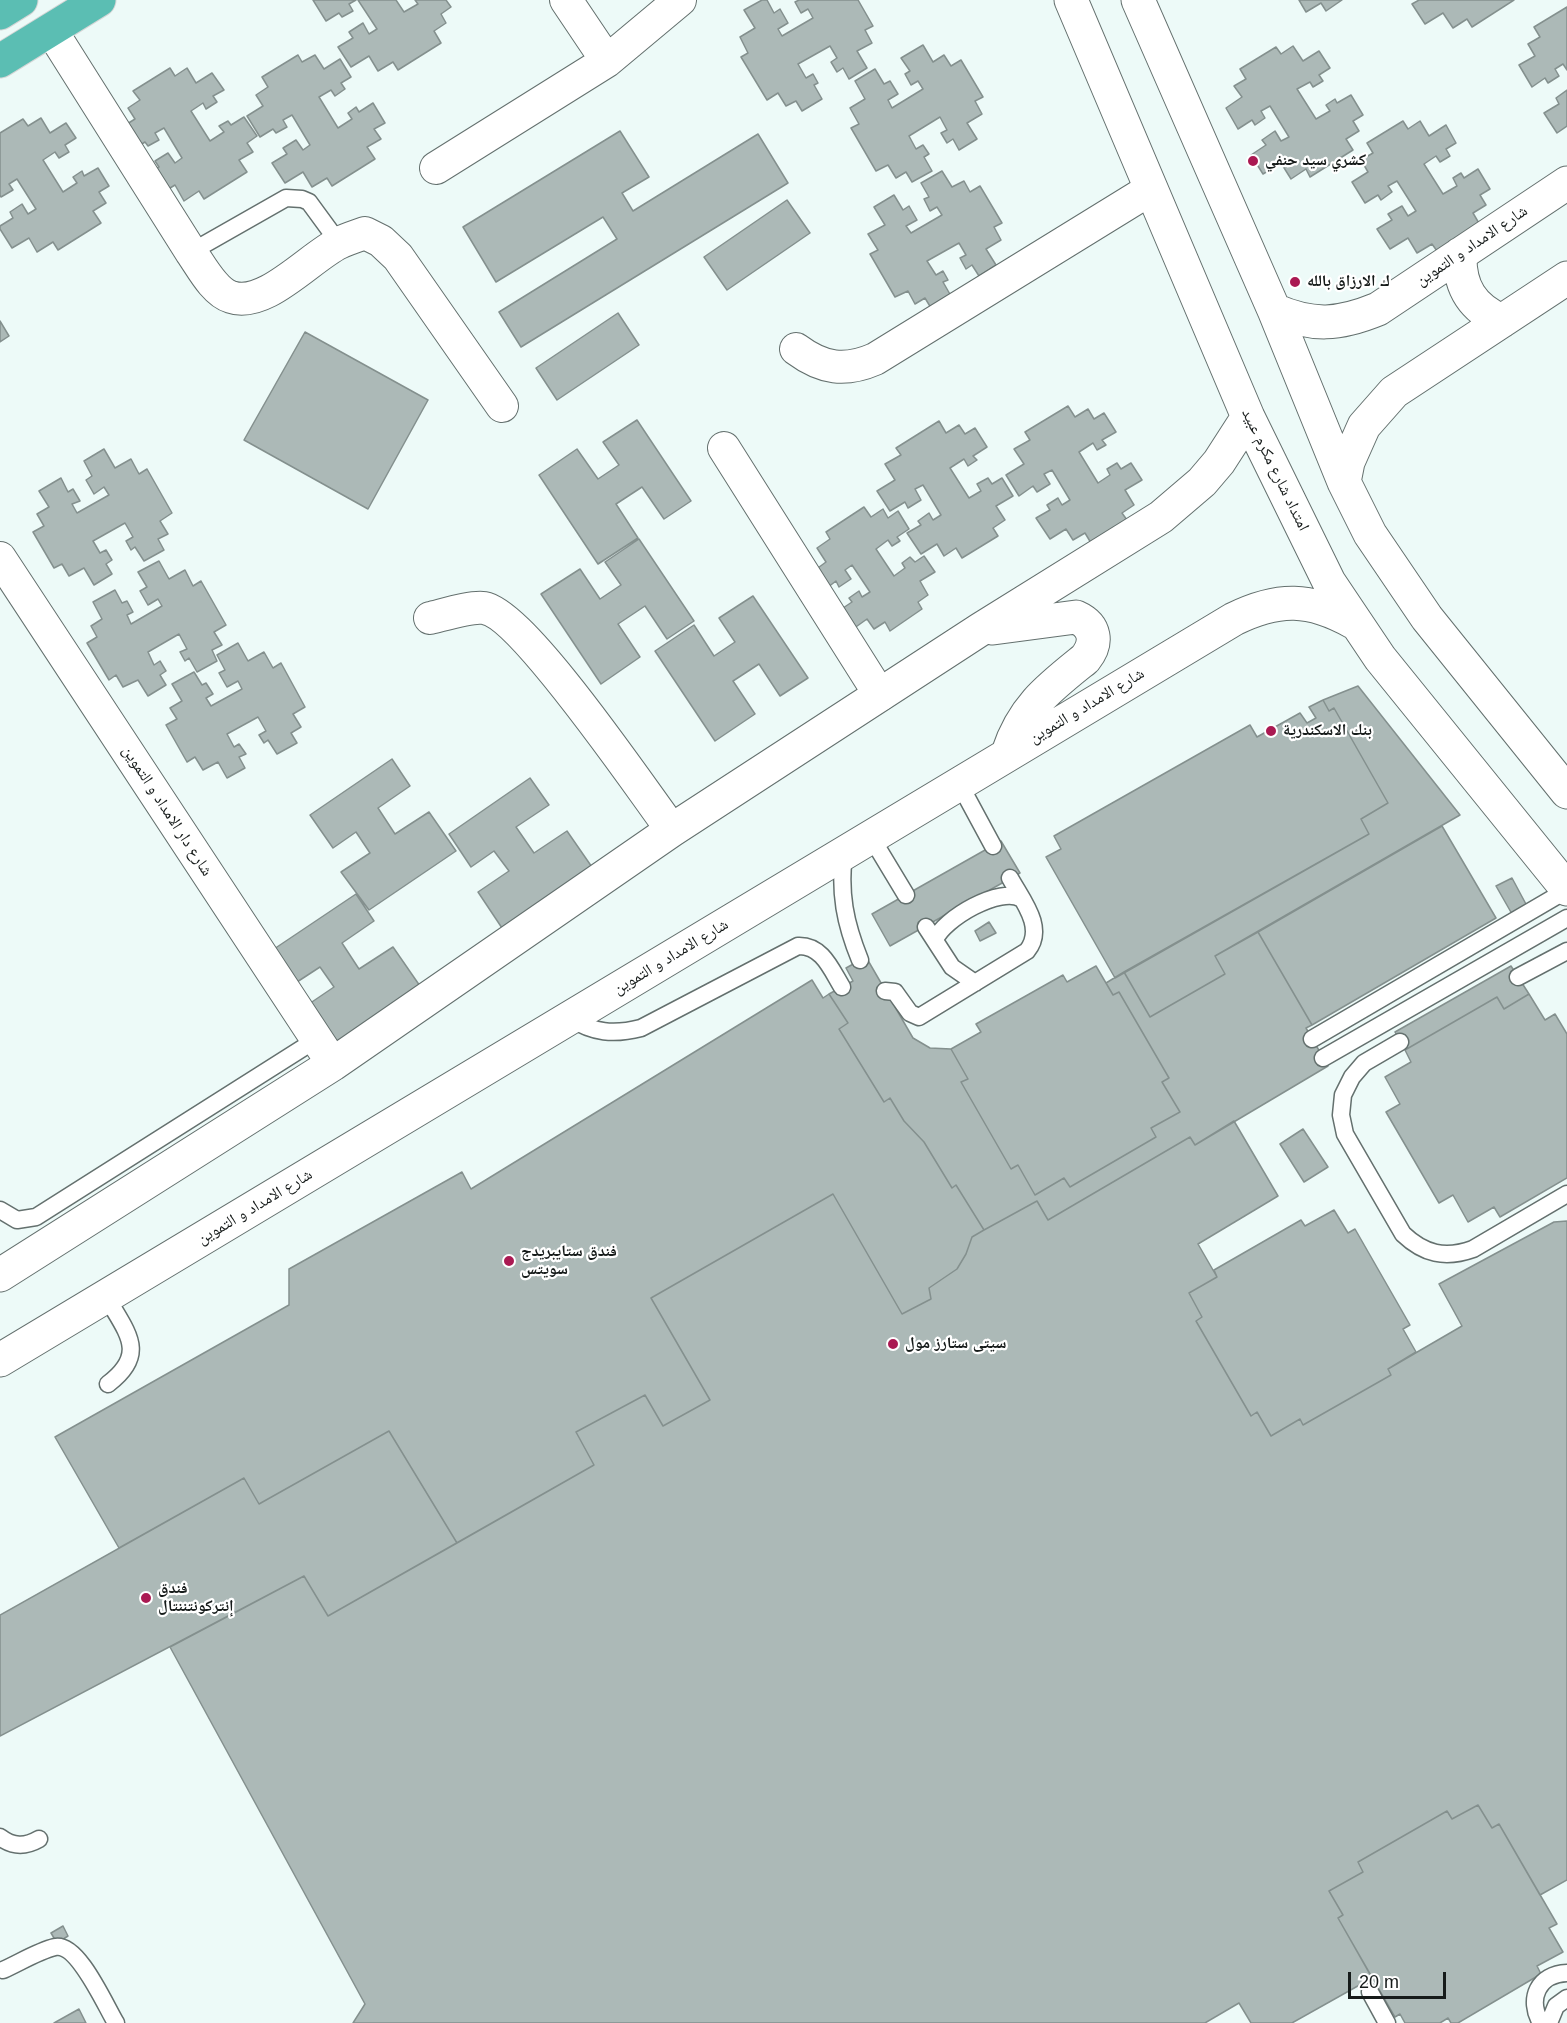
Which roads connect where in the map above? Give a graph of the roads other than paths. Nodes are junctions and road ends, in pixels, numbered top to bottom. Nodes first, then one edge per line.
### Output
1 (21, 0) edge
2 (99, 0) edge
3 (566, 0) edge
4 (680, 0) edge
5 (1071, 0) edge
6 (1144, 2) edge
7 (0, 13) edge
8 (51, 30) junction
9 (0, 61) edge
10 (607, 61) junction
11 (436, 168) dead end
12 (1567, 183) edge
13 (1151, 189) junction
14 (339, 243) junction
15 (191, 252) junction
16 (1460, 254) junction
17 (1567, 278) edge
18 (1274, 310) junction
19 (1502, 321) junction
20 (796, 349) dead end
21 (502, 406) dead end
22 (1248, 417) junction
23 (724, 448) dead end
24 (1344, 482) junction
25 (0, 558) edge
26 (430, 618) dead end
27 (1353, 622) junction
28 (981, 629) junction
29 (880, 695) junction
30 (1008, 753) junction
31 (959, 783) junction
32 (1567, 792) edge
33 (672, 830) junction
34 (858, 845) junction
35 (993, 846) dead end
36 (1010, 878) dead end
37 (1567, 889) edge
38 (906, 895) dead end
39 (1022, 899) junction
40 (1567, 918) edge
41 (1567, 951) edge
42 (860, 960) dead end
43 (1518, 978) dead end
44 (975, 983) junction
45 (842, 987) dead end
46 (885, 991) dead end
47 (570, 1018) junction
48 (1312, 1039) dead end
49 (1400, 1042) dead end
50 (325, 1052) junction
51 (1323, 1058) dead end
52 (1567, 1194) edge
53 (0, 1210) edge
54 (0, 1275) edge
55 (106, 1296) junction
56 (0, 1360) edge
57 (108, 1384) dead end
58 (0, 1837) edge
59 (39, 1839) dead end
60 (1, 1972) edge
61 (1567, 1973) edge
62 (1370, 1992) dead end
63 (1567, 1998) edge
64 (116, 2023) edge
65 (1387, 2023) edge
66 (1541, 2023) edge
67 (1549, 2023) edge

1 - 7 highway
2 - 8 highway
3 - 10 street
4 - 10 street
5 - 13 street, امتداد شارع مكرم عبيد
6 - 18 street
8 - 9 highway
8 - 15 street
10 - 11 street
12 - 16 street, شارع الامداد و التموين
13 - 20 street
13 - 22 street, امتداد شارع مكرم عبيد
14 - 15 lane
14 - 15 street
14 - 21 street
16 - 18 street, شارع الامداد و التموين
16 - 19 street
17 - 19 street
18 - 24 street
19 - 24 street
22 - 27 street, امتداد شارع مكرم عبيد
22 - 28 street
23 - 29 street
24 - 32 street
25 - 50 street, شارع دار الامداد و التموين
26 - 33 street
27 - 30 street, شارع الامداد و التموين
27 - 37 street, امتداد شارع مكرم عبيد
28 - 29 street
28 - 30 street
29 - 33 street
30 - 31 street, شارع الامداد و التموين
31 - 34 street, شارع الامداد و التموين
31 - 35 lane
33 - 50 street
34 - 38 lane
34 - 42 lane
34 - 47 street, شارع الامداد و التموين
36 - 39 lane
37 - 48 lane
39 - 44 lane
39 - 44 lane
40 - 51 lane
41 - 43 lane
44 - 46 lane
45 - 47 lane
47 - 55 street, شارع الامداد و التموين
49 - 52 lane
50 - 53 lane
50 - 54 street
55 - 56 street, شارع الامداد و التموين
55 - 57 lane
58 - 59 lane
60 - 64 lane
61 - 66 lane
62 - 65 lane
63 - 67 lane

